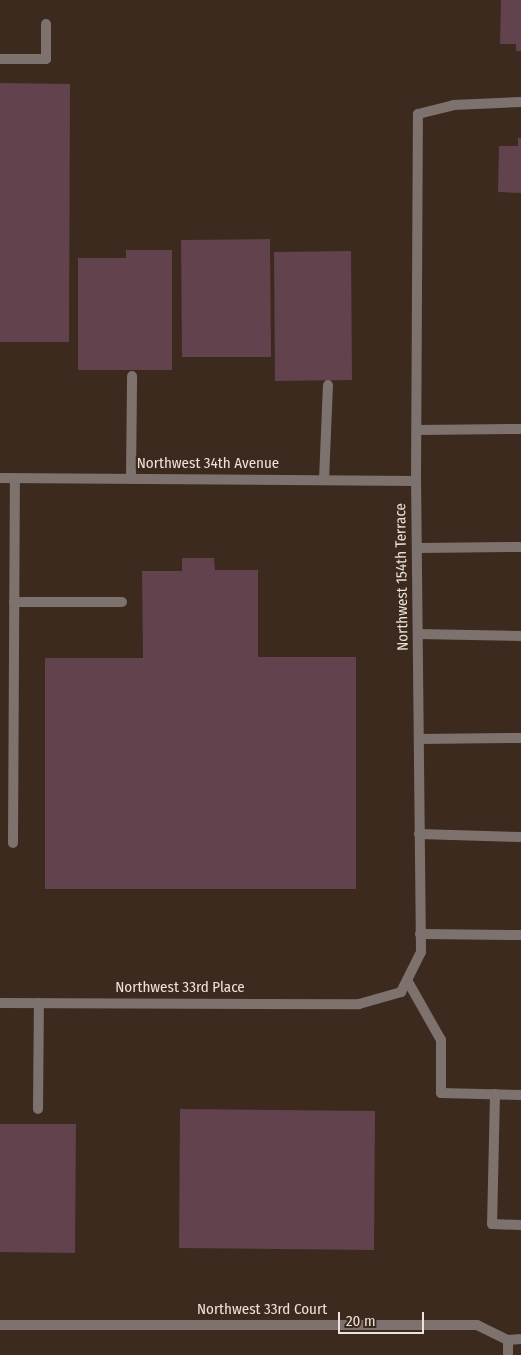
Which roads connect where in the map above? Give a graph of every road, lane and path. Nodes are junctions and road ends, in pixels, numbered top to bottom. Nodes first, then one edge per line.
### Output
1 (46, 24) dead end
2 (0, 59) edge
3 (521, 102) edge
4 (132, 376) dead end
5 (328, 384) dead end
6 (521, 428) edge
7 (417, 430) junction
8 (0, 478) edge
9 (15, 478) junction
10 (131, 479) junction
11 (324, 480) junction
12 (416, 481) junction
13 (521, 547) edge
14 (417, 548) junction
15 (14, 602) junction
16 (122, 602) dead end
17 (418, 634) junction
18 (521, 636) edge
19 (521, 738) edge
20 (419, 739) junction
21 (420, 834) junction
22 (521, 837) edge
23 (12, 843) dead end
24 (420, 934) junction
25 (521, 936) edge
26 (407, 980) junction
27 (0, 1003) edge
28 (39, 1003) junction
29 (359, 1004) joint
30 (495, 1094) junction
31 (521, 1095) edge
32 (38, 1108) dead end
33 (521, 1225) edge
34 (0, 1325) edge
35 (521, 1339) edge
36 (508, 1340) junction
37 (508, 1355) edge

1 - 2 street
3 - 7 street, Northwest 154th Terrace
4 - 10 street
5 - 11 street
6 - 7 street
7 - 12 street, Northwest 154th Terrace
8 - 9 street, Northwest 34th Avenue
9 - 10 street, Northwest 34th Avenue
9 - 15 street
10 - 11 street, Northwest 34th Avenue
11 - 12 street, Northwest 34th Avenue
12 - 14 street, Northwest 154th Terrace
13 - 14 street
14 - 17 street, Northwest 154th Terrace
15 - 16 street
15 - 23 street
17 - 18 street
17 - 20 street, Northwest 154th Terrace
19 - 20 street
20 - 21 street, Northwest 154th Terrace
21 - 22 street
21 - 24 street, Northwest 154th Terrace
24 - 25 street
24 - 26 street, Northwest 154th Terrace
26 - 29 street, Northwest 154th Terrace
26 - 30 street
27 - 28 street, Northwest 33rd Place
28 - 29 street, Northwest 33rd Place
28 - 32 street
30 - 31 street
30 - 33 street
34 - 36 street, Northwest 33rd Court
35 - 36 street
36 - 37 street

